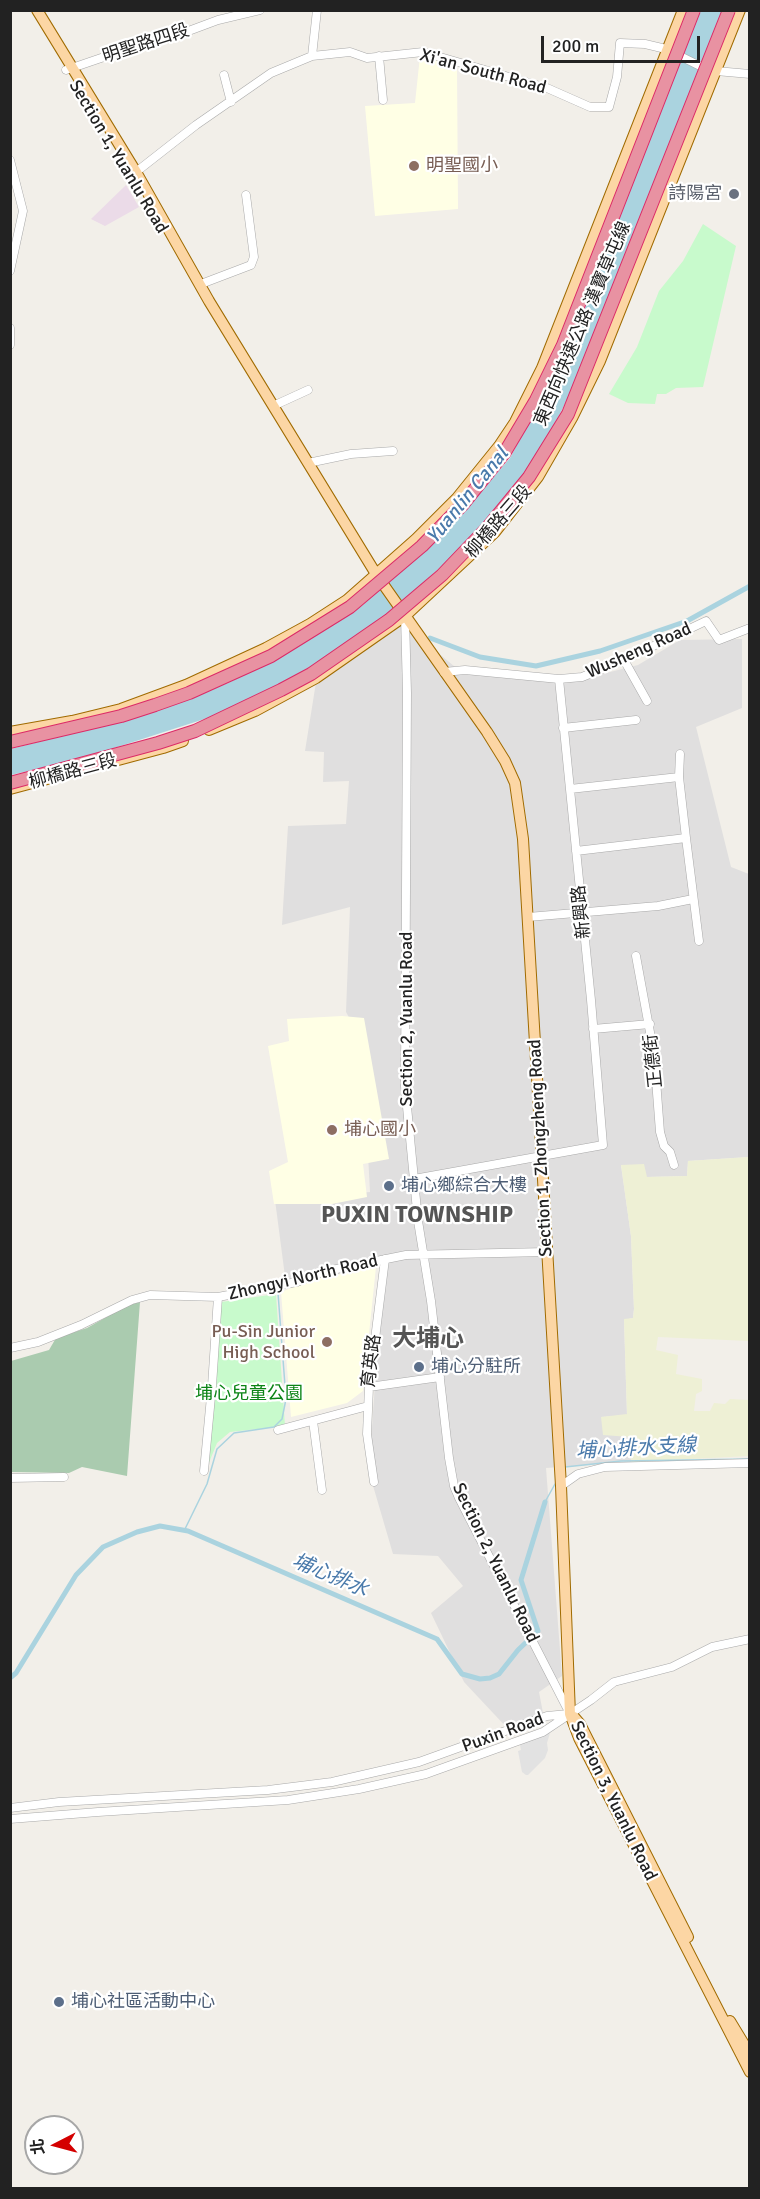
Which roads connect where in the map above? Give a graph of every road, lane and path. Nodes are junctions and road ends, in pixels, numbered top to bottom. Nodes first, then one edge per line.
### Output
1 (30, 10) edge
2 (37, 10) edge
3 (260, 10) edge
4 (317, 10) edge
5 (685, 10) edge
6 (694, 10) edge
7 (729, 10) edge
8 (734, 10) edge
9 (740, 10) edge
10 (666, 49) junction
11 (312, 56) junction
12 (379, 56) junction
13 (69, 69) junction
14 (710, 70) junction
15 (750, 74) edge
16 (224, 75) dead end
17 (384, 100) dead end
18 (231, 102) junction
19 (10, 160) edge
20 (136, 172) junction
21 (246, 195) dead end
22 (651, 210) junction
23 (603, 242) junction
24 (10, 271) edge
25 (201, 284) junction
26 (209, 301) junction
27 (10, 328) edge
28 (10, 345) edge
29 (308, 390) dead end
30 (273, 406) junction
31 (393, 451) dead end
32 (308, 463) junction
33 (376, 574) junction
34 (383, 585) joint
35 (402, 613) junction
36 (750, 628) edge
37 (624, 660) junction
38 (444, 672) junction
39 (559, 679) junction
40 (647, 701) dead end
41 (636, 720) dead end
42 (563, 728) junction
43 (10, 732) edge
44 (10, 742) edge
45 (680, 754) dead end
46 (679, 777) junction
47 (10, 783) edge
48 (10, 789) edge
49 (570, 789) junction
50 (686, 838) junction
51 (576, 851) junction
52 (693, 899) junction
53 (582, 913) junction
54 (528, 917) junction
55 (699, 941) dead end
56 (636, 956) dead end
57 (650, 1024) junction
58 (593, 1029) junction
59 (541, 1155) junction
60 (674, 1165) dead end
61 (414, 1179) junction
62 (547, 1252) junction
63 (425, 1255) junction
64 (385, 1259) junction
65 (218, 1297) junction
66 (10, 1348) edge
67 (440, 1377) junction
68 (369, 1387) junction
69 (368, 1406) junction
70 (313, 1421) junction
71 (278, 1430) dead end
72 (750, 1463) edge
73 (204, 1471) dead end
74 (64, 1477) dead end
75 (10, 1478) edge
76 (374, 1482) dead end
77 (561, 1486) junction
78 (322, 1490) dead end
79 (750, 1639) edge
80 (570, 1714) junction
81 (10, 1808) edge
82 (10, 1819) edge
83 (750, 2054) edge
84 (750, 2072) edge

1 - 13 main road, Section 1, Yuanlu Road
2 - 13 main road, Section 1, Yuanlu Road
3 - 13 street, 明聖路四段
4 - 11 street
5 - 10 main road
5 - 23 highway, bridge
6 - 23 highway, 東西向快速公路 漢寶草屯線, bridge
7 - 22 highway, 東西向快速公路 漢寶草屯線, bridge
8 - 22 highway
9 - 14 main road, 柳橋路三段
10 - 12 street, Xi'an South Road
10 - 14 street
10 - 33 main road
11 - 12 street, Xi'an South Road
11 - 18 street, Xi'an South Road
12 - 17 street
13 - 20 main road, Section 1, Yuanlu Road
13 - 26 main road, Section 1, Yuanlu Road
14 - 15 street
14 - 35 main road, 柳橋路三段
16 - 18 street
18 - 20 street, Xi'an South Road
19 - 24 street
20 - 25 main road, Section 1, Yuanlu Road
21 - 25 street
22 - 47 highway, 東西向快速公路 漢寶草屯線, bridge
23 - 44 highway, 東西向快速公路 漢寶草屯線, bridge
25 - 26 main road, Section 1, Yuanlu Road
26 - 30 main road, Section 1, Yuanlu Road
27 - 28 street
29 - 30 street
30 - 32 main road, Section 1, Yuanlu Road
31 - 32 street
32 - 33 main road, Section 1, Yuanlu Road
33 - 34 main road, Section 1, Yuanlu Road
33 - 43 main road
34 - 35 main road, Section 1, Zhongzheng Road
35 - 38 main road, Section 1, Zhongzheng Road
35 - 48 main road, 柳橋路三段
35 - 61 street, Section 2, Yuanlu Road
36 - 37 street, Wusheng Road
37 - 39 street, Wusheng Road
37 - 40 street
38 - 39 street, Wusheng Road
38 - 54 main road, Section 1, Zhongzheng Road
39 - 42 street, 新興路
41 - 42 street
42 - 49 street, 新興路
45 - 46 street
46 - 49 street
46 - 50 street
49 - 51 street, 新興路
50 - 51 street
50 - 52 street
51 - 53 street, 新興路
52 - 53 street
52 - 55 street
53 - 54 street
53 - 58 street, 新興路
54 - 59 main road, Section 1, Zhongzheng Road
56 - 57 street, 正德街
57 - 58 street
57 - 60 street, 正德街
58 - 59 street, 新興路
59 - 61 street
59 - 62 main road, Section 1, Zhongzheng Road
61 - 63 street, Section 2, Yuanlu Road
62 - 63 street, Zhongyi North Road
62 - 77 main road, Section 1, Zhongzheng Road
63 - 64 street, Zhongyi North Road
63 - 67 street, Section 2, Yuanlu Road
64 - 65 street, Zhongyi North Road
64 - 68 street, 育英路
65 - 66 street, Zhongyi North Road
65 - 73 street
67 - 68 street
67 - 80 street, Section 2, Yuanlu Road
68 - 69 street, 育英路
69 - 70 street, 育英路
69 - 76 street
70 - 71 street, 育英路
70 - 78 street
72 - 77 street
74 - 75 street
77 - 80 main road, Section 1, Zhongzheng Road
79 - 80 street
80 - 81 street, Puxin Road
80 - 82 street, Puxin Road
80 - 83 main road, Section 3, Yuanlu Road
80 - 84 main road, Section 3, Yuanlu Road

